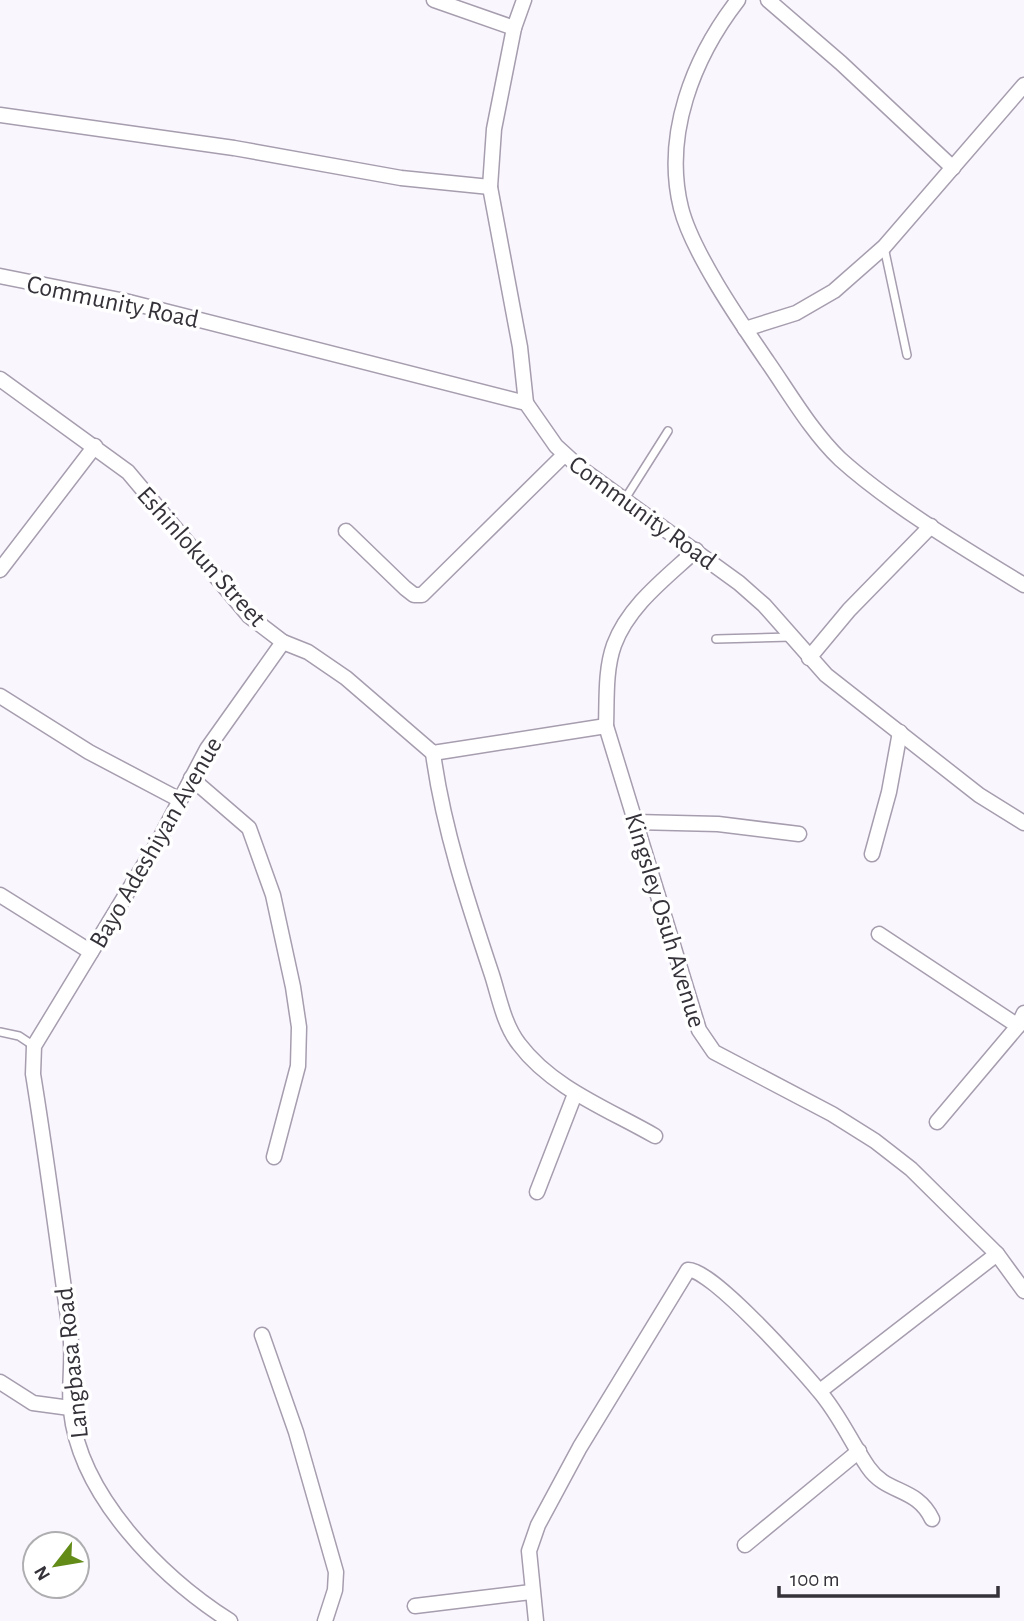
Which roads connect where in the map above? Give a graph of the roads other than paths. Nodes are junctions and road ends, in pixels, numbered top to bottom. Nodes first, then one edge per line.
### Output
1 (434, 0) edge
2 (524, 0) edge
3 (738, 0) edge
4 (768, 0) edge
5 (514, 28) junction
6 (1024, 85) edge
7 (0, 115) edge
8 (953, 168) junction
9 (490, 187) junction
10 (884, 247) junction
11 (0, 276) edge
12 (745, 329) junction
13 (907, 355) dead end
14 (0, 379) edge
15 (526, 403) junction
16 (668, 431) dead end
17 (95, 446) junction
18 (564, 455) junction
19 (625, 499) junction
20 (931, 526) junction
21 (346, 531) dead end
22 (696, 550) junction
23 (0, 570) edge
24 (1024, 585) edge
25 (792, 637) junction
26 (716, 639) dead end
27 (283, 642) junction
28 (809, 658) junction
29 (0, 696) edge
30 (606, 726) junction
31 (900, 732) junction
32 (433, 753) junction
33 (191, 778) junction
34 (180, 800) junction
35 (635, 822) junction
36 (1024, 823) edge
37 (799, 834) dead end
38 (872, 854) dead end
39 (0, 895) edge
40 (879, 934) dead end
41 (91, 952) junction
42 (1021, 1020) edge
43 (0, 1032) edge
44 (34, 1046) junction
45 (575, 1094) junction
46 (937, 1122) dead end
47 (655, 1136) dead end
48 (274, 1157) dead end
49 (537, 1192) dead end
50 (998, 1254) junction
51 (1024, 1291) edge
52 (262, 1335) dead end
53 (1, 1385) edge
54 (820, 1391) junction
55 (70, 1408) junction
56 (859, 1451) junction
57 (932, 1519) dead end
58 (745, 1545) dead end
59 (531, 1592) junction
60 (415, 1606) dead end
61 (230, 1621) edge
62 (325, 1621) edge
63 (536, 1621) edge

1 - 5 street
2 - 5 street
3 - 12 street
4 - 8 street
5 - 9 street
6 - 8 street
7 - 9 street
8 - 10 street
9 - 15 street
10 - 12 street
10 - 13 lane
11 - 15 street, Community Road
12 - 20 street
14 - 17 street, Eshinlokun Street
15 - 18 street, Community Road
16 - 19 lane
17 - 23 street
17 - 27 street, Eshinlokun Street
18 - 19 street, Community Road
18 - 21 street
19 - 22 street, Community Road
20 - 24 street
20 - 28 street
22 - 25 street, Community Road
22 - 30 street, Kingsley Osuh Avenue
25 - 26 lane
25 - 28 street, Community Road
27 - 32 street, Eshinlokun Street
27 - 33 street, Bayo Adeshiyan Avenue
28 - 31 street, Community Road
29 - 34 street
30 - 32 street
30 - 35 street, Kingsley Osuh Avenue
31 - 36 street, Community Road
31 - 38 street
32 - 45 street
33 - 34 street, Bayo Adeshiyan Avenue
33 - 48 street
34 - 41 street, Bayo Adeshiyan Avenue
35 - 37 street
35 - 50 street, Kingsley Osuh Avenue
39 - 41 street
40 - 42 street
41 - 44 street, Bayo Adeshiyan Avenue
42 - 46 street
43 - 44 lane
44 - 55 street, Langbasa Road
45 - 47 street
45 - 49 street
50 - 51 street, Kingsley Osuh Avenue
50 - 54 street
52 - 62 street
53 - 55 street
54 - 56 street
54 - 59 street
55 - 61 street, Langbasa Road
56 - 57 street
56 - 58 street
59 - 60 street
59 - 63 street

